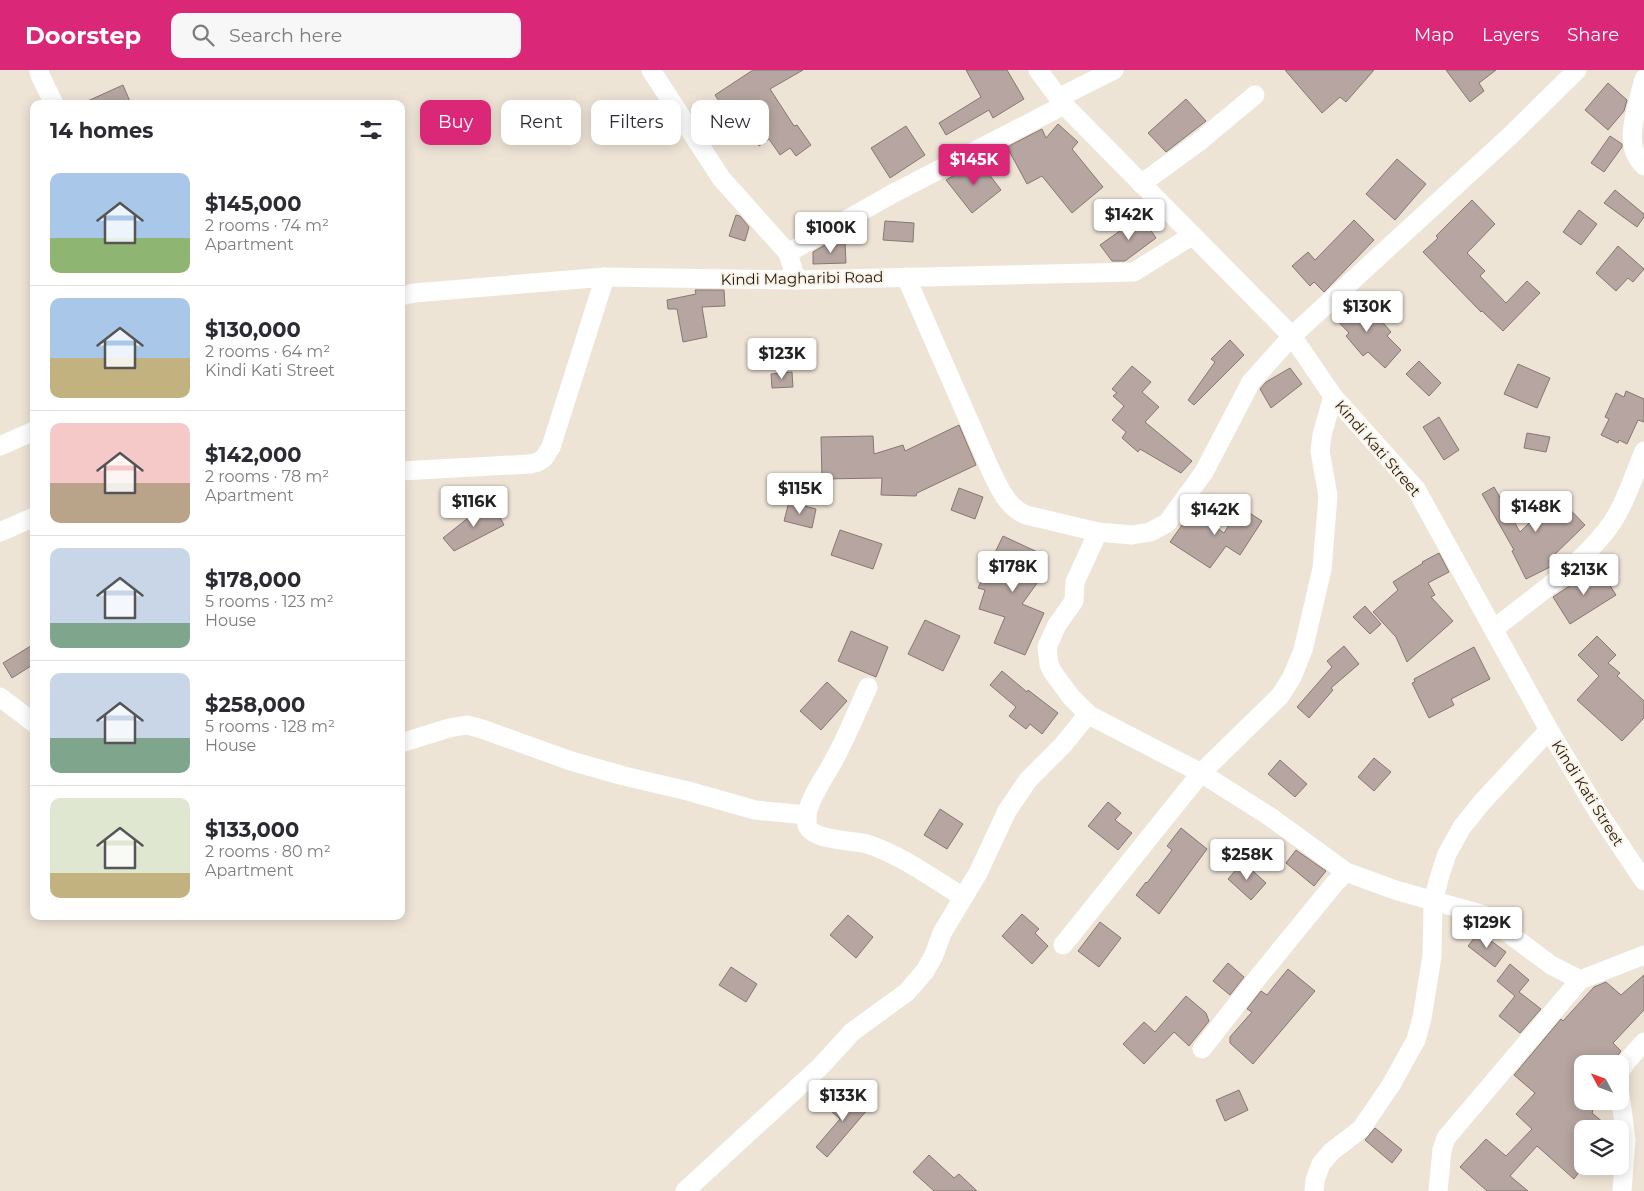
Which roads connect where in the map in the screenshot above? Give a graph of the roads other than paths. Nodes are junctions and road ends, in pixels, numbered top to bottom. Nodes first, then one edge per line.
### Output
1 (39, 70) edge
2 (651, 70) edge
3 (1038, 70) edge
4 (1114, 70) edge
5 (1574, 71) edge
6 (1644, 79) edge
7 (1255, 95) dead end
8 (52, 100) edge
9 (1061, 101) junction
10 (1644, 166) edge
11 (1141, 184) junction
12 (1192, 235) junction
13 (788, 254) junction
14 (605, 277) junction
15 (906, 277) junction
16 (796, 280) junction
17 (405, 295) edge
18 (1292, 336) junction
19 (1333, 396) junction
20 (30, 434) edge
21 (0, 446) edge
22 (1644, 451) edge
23 (405, 471) edge
24 (30, 519) edge
25 (0, 532) edge
26 (1098, 532) junction
27 (1494, 629) junction
28 (868, 687) dead end
29 (0, 697) edge
30 (1089, 715) junction
31 (30, 720) edge
32 (1549, 730) junction
33 (405, 742) edge
34 (1201, 773) junction
35 (807, 815) junction
36 (1346, 872) junction
37 (1644, 882) edge
38 (963, 896) junction
39 (1433, 901) junction
40 (1063, 945) dead end
41 (1644, 956) edge
42 (1580, 980) junction
43 (1644, 1042) edge
44 (1202, 1049) dead end
45 (1629, 1059) edge
46 (1622, 1110) edge
47 (686, 1191) edge
48 (1314, 1191) edge
49 (1438, 1191) edge
50 (1622, 1191) edge

1 - 8 street
2 - 13 street
3 - 9 street, Kindi Kati Street
4 - 9 street
5 - 18 street
6 - 10 street
7 - 11 street
9 - 11 street, Kindi Kati Street
9 - 13 street
11 - 12 street, Kindi Kati Street
12 - 15 street, Kindi Magharibi Road
12 - 18 street, Kindi Kati Street
13 - 16 street
14 - 16 street, Kindi Magharibi Road
14 - 17 street, Kindi Magharibi Road
14 - 23 street
15 - 16 street, Kindi Magharibi Road
15 - 26 street
18 - 19 street, Kindi Kati Street
18 - 26 street
19 - 27 street, Kindi Kati Street
19 - 34 street
20 - 21 street
22 - 27 street
24 - 25 street
26 - 30 street
27 - 32 street, Kindi Kati Street
28 - 35 street
29 - 31 street
30 - 34 street
30 - 38 street
32 - 37 street, Kindi Kati Street
32 - 39 street
33 - 35 street
34 - 36 street
34 - 40 street
35 - 38 street
36 - 39 street
36 - 44 street
38 - 47 street
39 - 42 street
39 - 48 street
41 - 42 street
42 - 49 street
43 - 45 street
46 - 50 street

